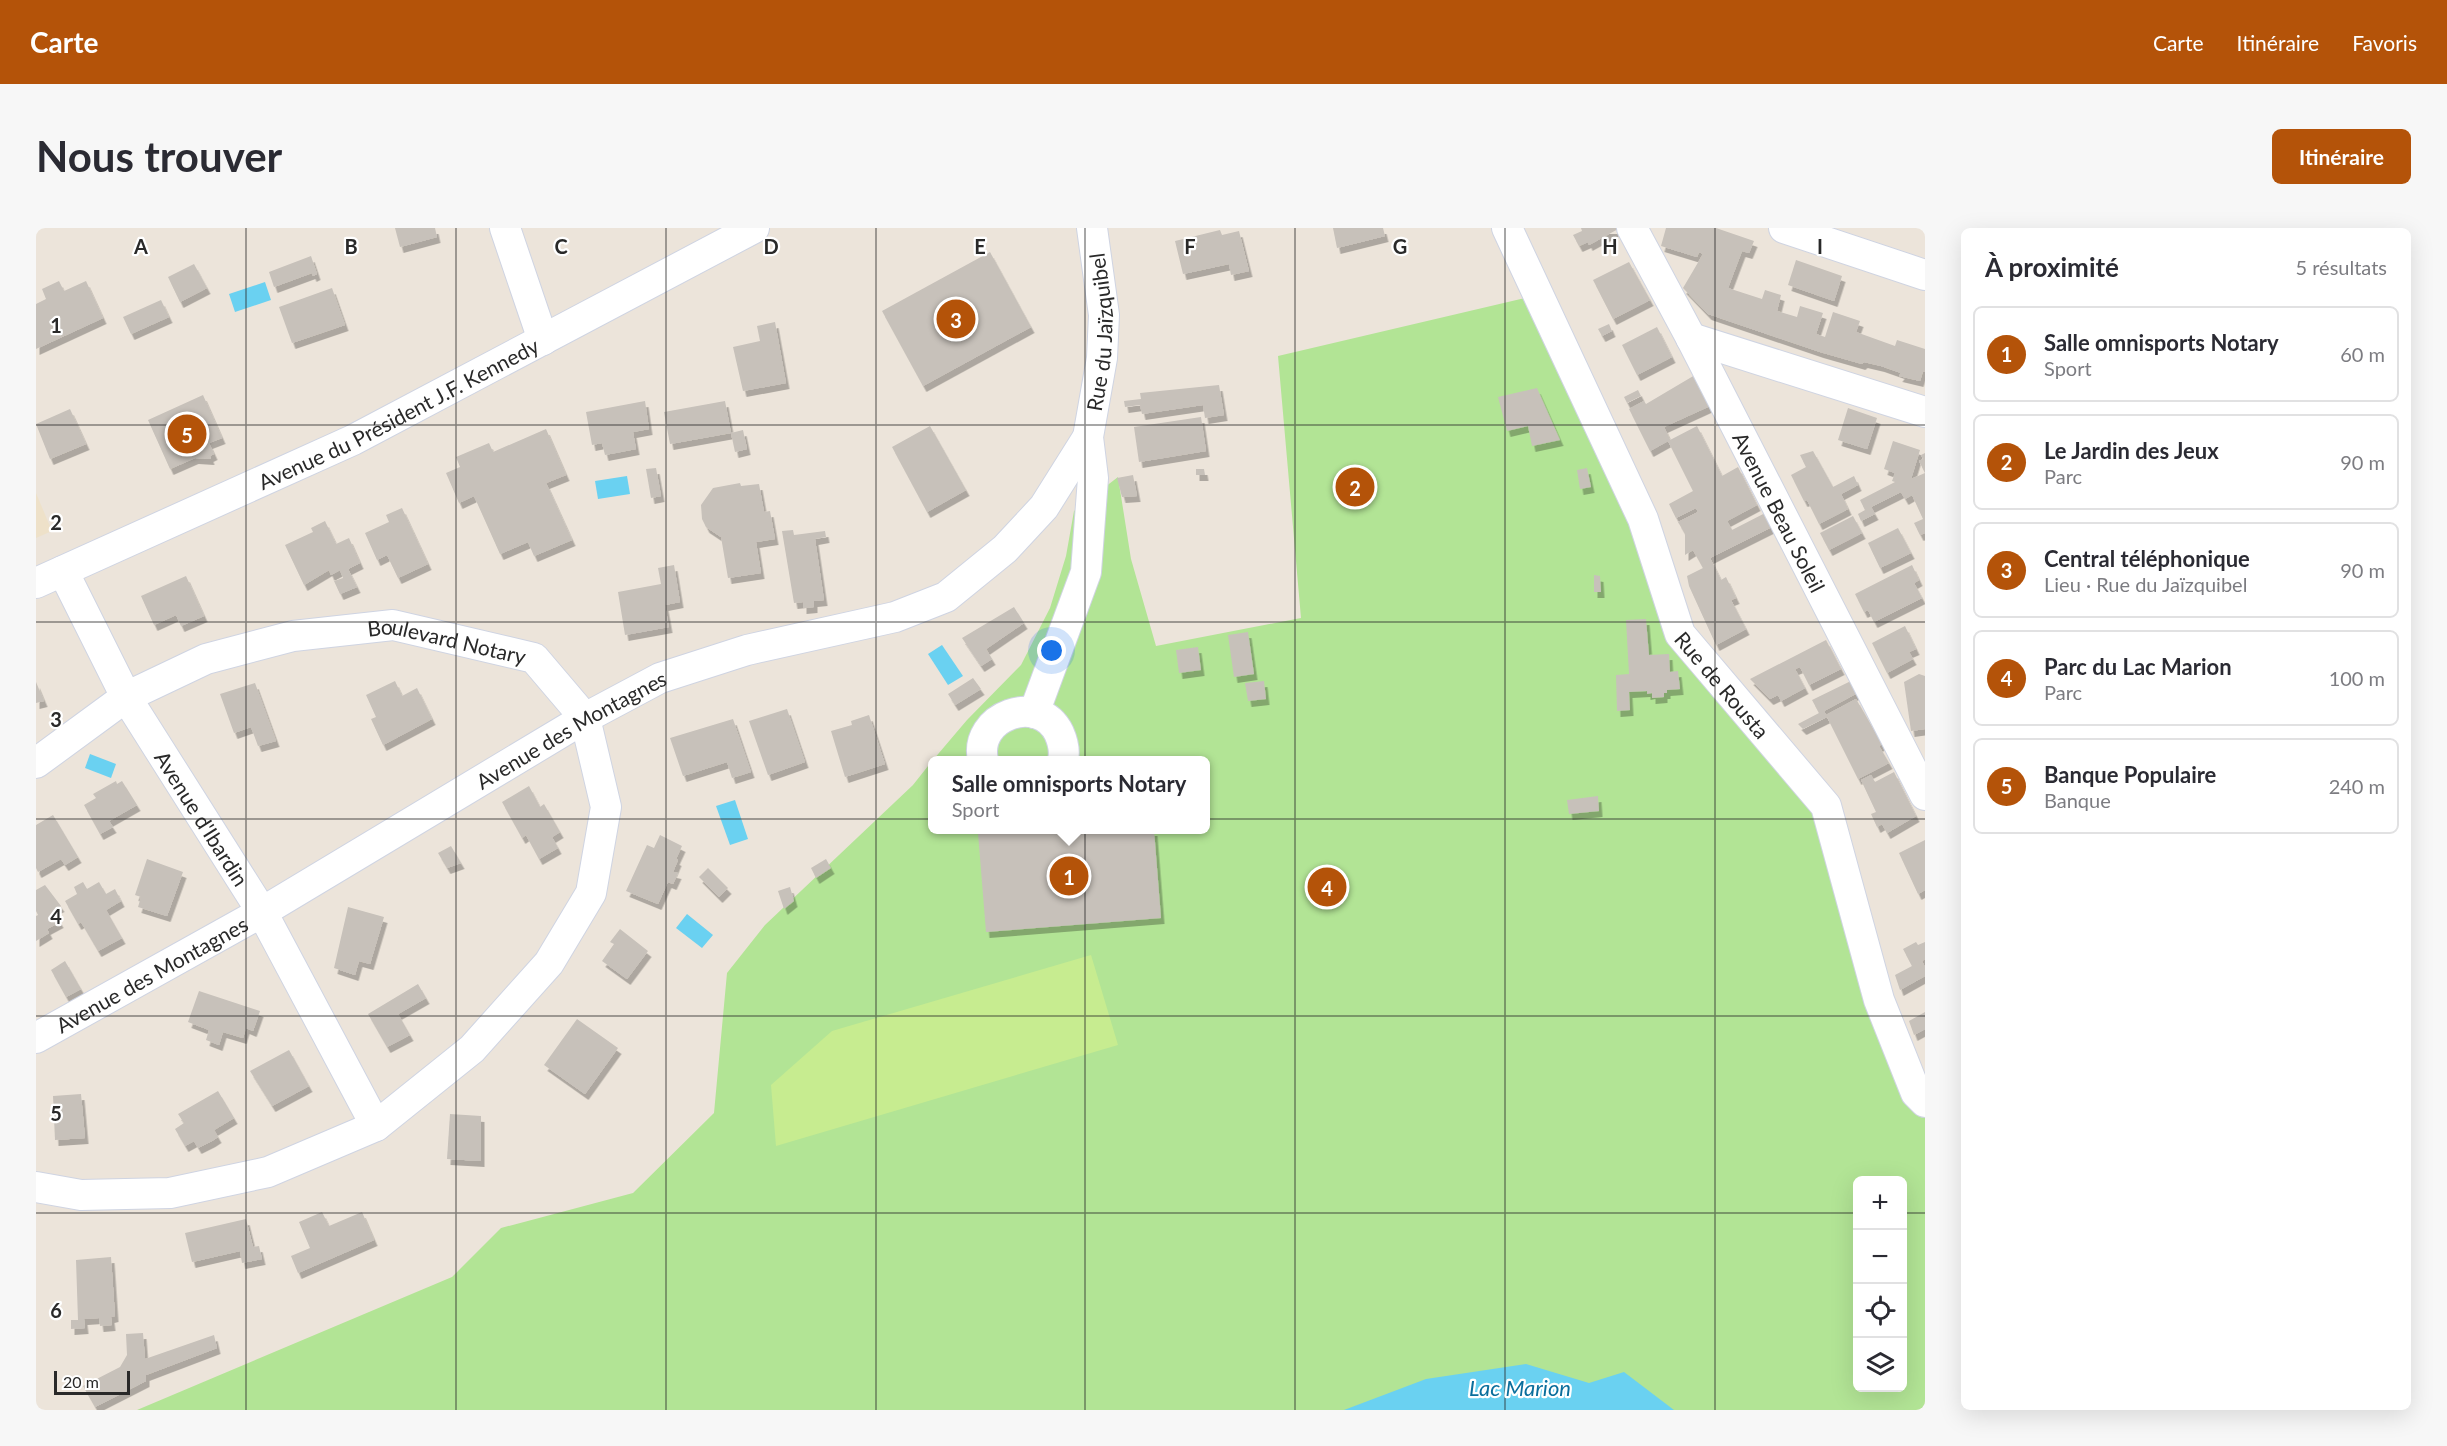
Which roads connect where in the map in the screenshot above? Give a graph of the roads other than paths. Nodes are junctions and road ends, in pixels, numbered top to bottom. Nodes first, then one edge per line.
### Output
1 (506, 228) edge
2 (754, 228) edge
3 (1092, 228) edge
4 (1507, 228) edge
5 (1632, 228) edge
6 (1784, 228) edge
7 (1925, 275) edge
8 (1691, 338) junction
9 (543, 340) junction
10 (1925, 412) edge
11 (1088, 437) junction
12 (49, 577) edge
13 (126, 697) junction
14 (1034, 713) junction
15 (585, 718) junction
16 (983, 756) edge
17 (1063, 756) edge
18 (36, 763) edge
19 (1924, 790) edge
20 (262, 912) junction
21 (36, 1038) edge
22 (1925, 1102) edge
23 (376, 1126) junction
24 (36, 1187) edge

1 - 9 street
2 - 9 street, Avenue du Président J.F. Kennedy
3 - 11 street, Rue du Jaïzquibel
4 - 22 street, Rue de Rousta
5 - 8 street, Avenue Beau Soleil
6 - 7 street
8 - 10 street
8 - 19 street, Avenue Beau Soleil
9 - 12 street, Avenue du Président J.F. Kennedy
11 - 14 street
11 - 15 street, Avenue des Montagnes
12 - 13 street, Avenue d'Ibardin
13 - 15 street, Boulevard Notary
13 - 18 street, Boulevard Notary
13 - 20 street, Avenue d'Ibardin
14 - 16 street
14 - 17 street
15 - 20 street, Avenue des Montagnes
15 - 23 street, Boulevard Notary
20 - 21 street, Avenue des Montagnes
20 - 23 street, Avenue d'Ibardin
23 - 24 street, Boulevard Notary

